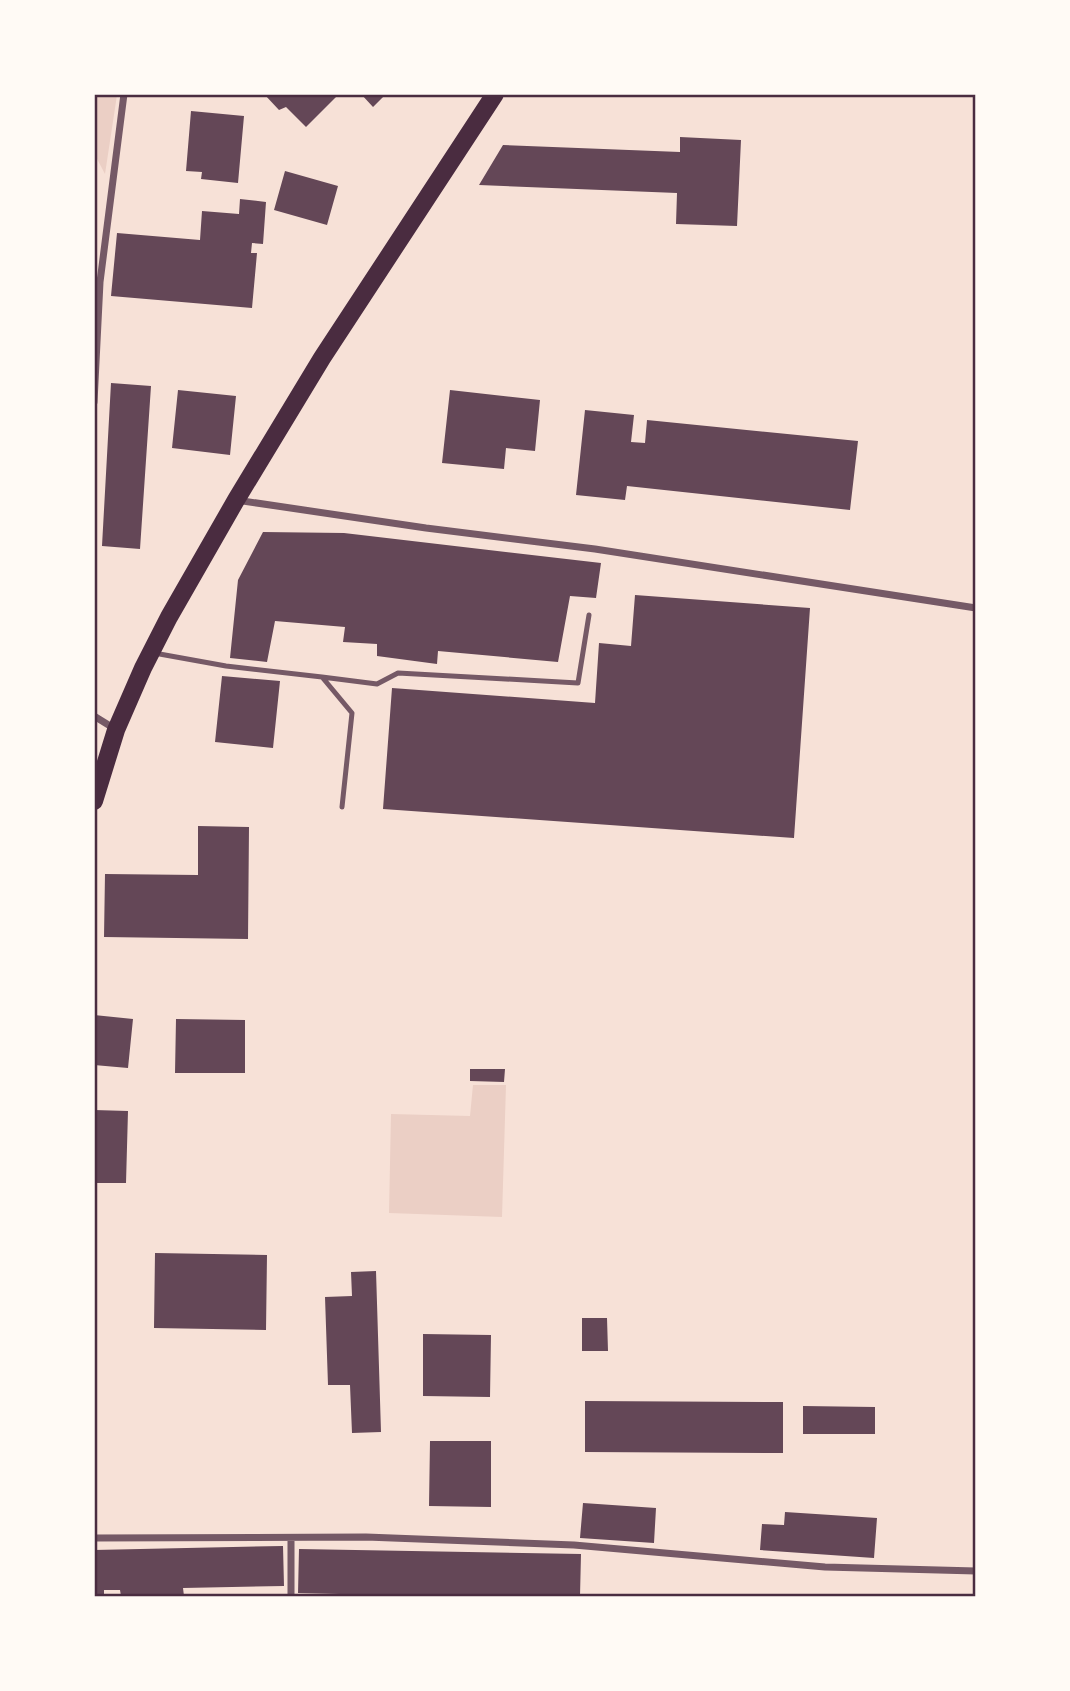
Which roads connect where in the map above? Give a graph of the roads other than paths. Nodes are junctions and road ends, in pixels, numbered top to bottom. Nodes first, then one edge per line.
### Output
1 (124, 94) edge
2 (495, 94) edge
3 (97, 282) edge
4 (94, 402) edge
5 (236, 500) junction
6 (975, 608) edge
7 (589, 615) dead end
8 (151, 652) junction
9 (322, 677) junction
10 (94, 716) edge
11 (116, 730) junction
12 (94, 801) edge
13 (342, 807) dead end
14 (94, 1538) edge
15 (291, 1538) junction
16 (975, 1571) edge
17 (291, 1597) edge

1 - 3 street
2 - 5 main road
3 - 4 street
5 - 6 street
5 - 8 main road
7 - 9 lane
8 - 9 lane
8 - 11 main road
9 - 13 lane
10 - 11 street
11 - 12 main road
14 - 15 street
15 - 16 street
15 - 17 street

